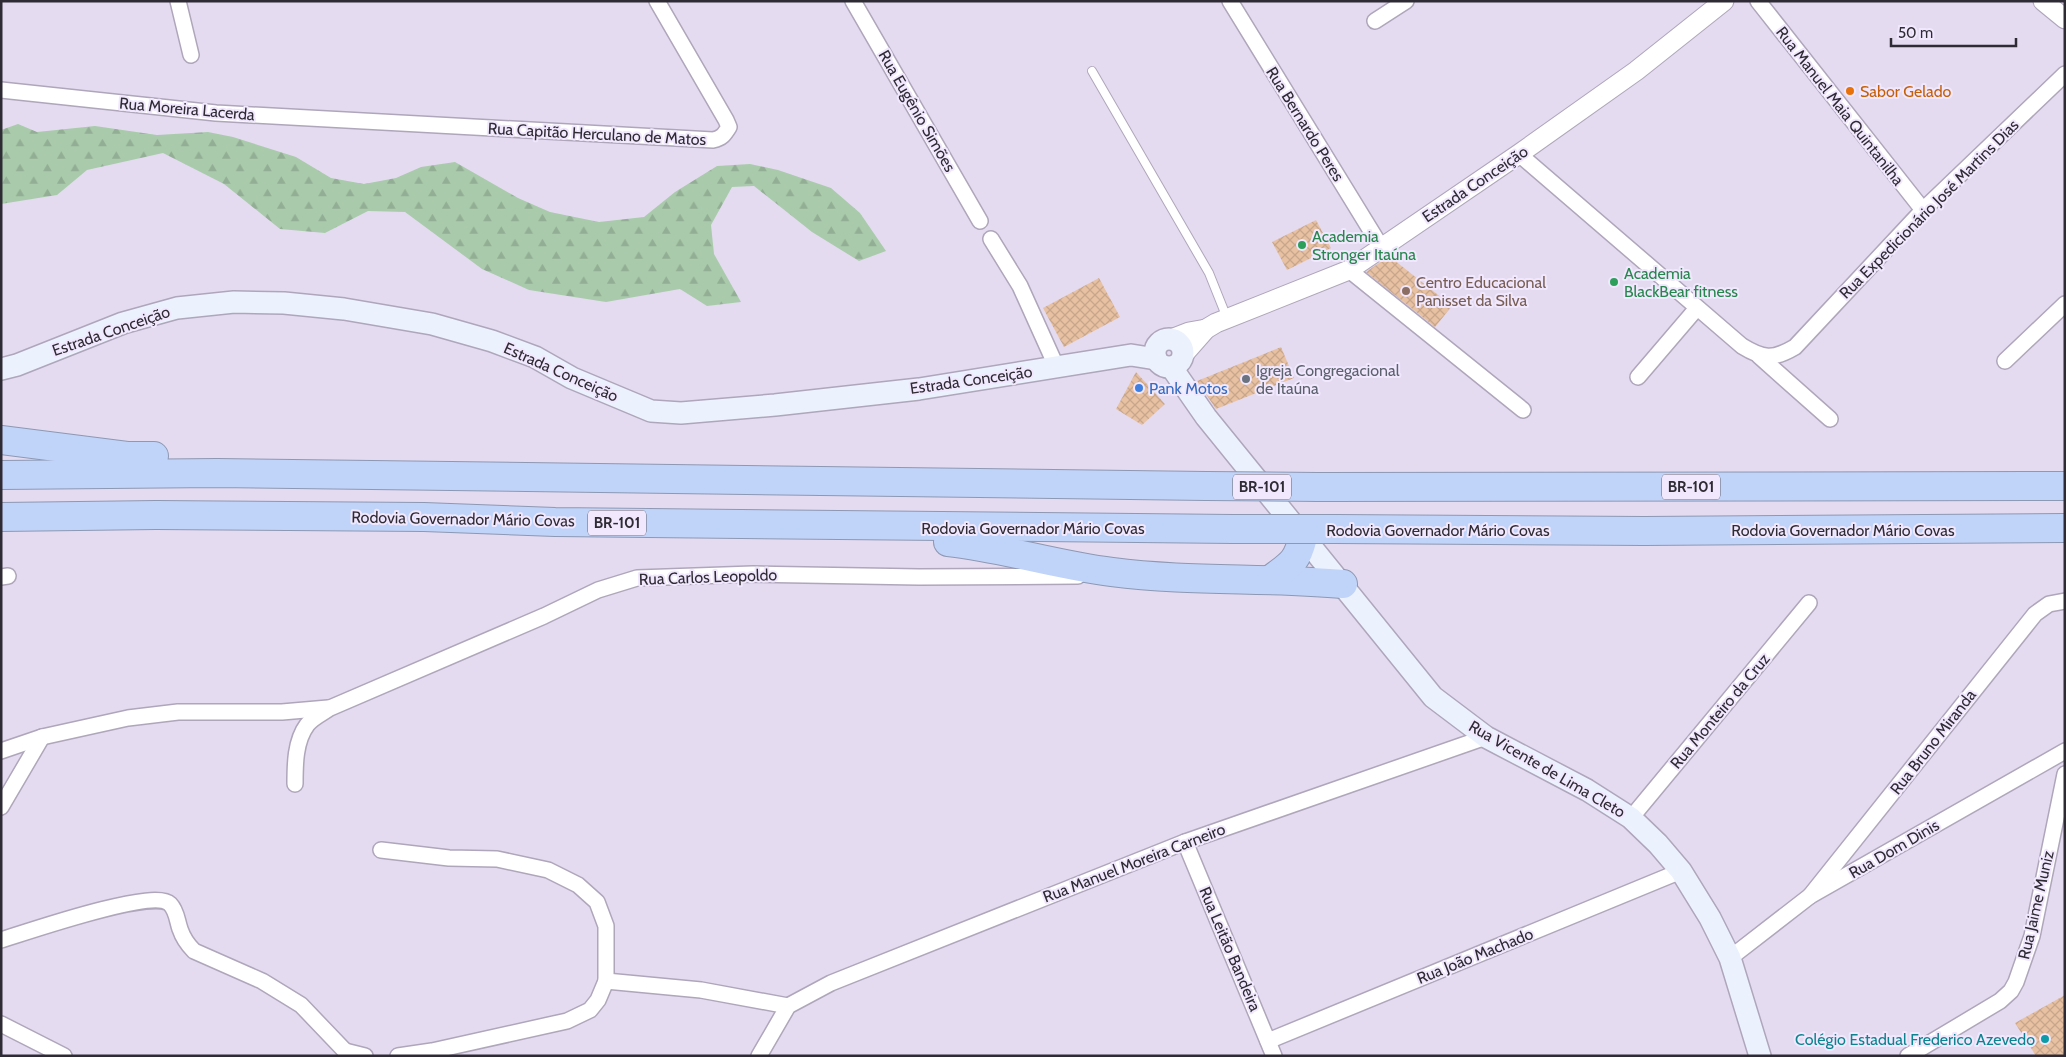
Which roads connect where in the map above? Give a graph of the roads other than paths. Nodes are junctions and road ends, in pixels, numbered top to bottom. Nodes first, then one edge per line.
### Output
1 (178, 1) edge
2 (657, 1) edge
3 (853, 1) edge
4 (1230, 1) edge
5 (1406, 1) edge
6 (1724, 1) edge
7 (1758, 1) edge
8 (2043, 1) edge
9 (2065, 19) edge
10 (1375, 21) dead end
11 (191, 55) dead end
12 (1092, 71) dead end
13 (2065, 74) edge
14 (1, 90) edge
15 (374, 123) joint
16 (1519, 154) junction
17 (1923, 210) junction
18 (980, 221) dead end
19 (991, 239) dead end
20 (1381, 247) junction
21 (1349, 270) junction
22 (2065, 304) edge
23 (1697, 308) junction
24 (1227, 318) junction
25 (1170, 355) junction
26 (1759, 356) junction
27 (2005, 360) dead end
28 (1057, 368) junction
29 (1, 369) edge
30 (1638, 377) dead end
31 (1523, 410) dead end
32 (1830, 419) dead end
33 (1, 440) edge
34 (1, 475) edge
35 (452, 476) junction
36 (2065, 486) edge
37 (1, 517) edge
38 (805, 526) junction
39 (2065, 528) edge
40 (1303, 537) junction
41 (1112, 572) junction
42 (1271, 579) junction
43 (1343, 584) junction
44 (2065, 601) edge
45 (1809, 603) dead end
46 (330, 708) junction
47 (42, 737) junction
48 (1486, 737) junction
49 (1, 751) edge
50 (2065, 751) edge
51 (2065, 774) edge
52 (295, 784) dead end
53 (1, 807) edge
54 (1631, 818) junction
55 (1185, 842) junction
56 (381, 850) dead end
57 (1681, 871) junction
58 (1810, 896) junction
59 (1, 940) edge
60 (1730, 958) junction
61 (606, 981) junction
62 (788, 1006) junction
63 (1, 1024) edge
64 (1268, 1041) junction
65 (343, 1054) edge
66 (64, 1056) edge
67 (365, 1056) edge
68 (398, 1056) edge
69 (759, 1056) edge
70 (1274, 1056) edge
71 (1760, 1056) edge
72 (1908, 1056) edge

1 - 11 street
2 - 15 street, Rua Capitão Herculano de Matos
3 - 18 street, Rua Eugênio Simões
4 - 20 street, Rua Bernardo Peres
5 - 10 street
6 - 16 street, Estrada Conceição
7 - 17 street, Rua Manuel Maia Quintanilha
8 - 9 street
12 - 24 lane
13 - 17 street, Rua Expedicionário José Martins Dias
14 - 15 street, Rua Moreira Lacerda
16 - 20 street, Estrada Conceição
16 - 23 street
17 - 26 street, Rua Expedicionário José Martins Dias
19 - 28 street
20 - 21 street, Estrada Conceição
21 - 24 street, Estrada Conceição
21 - 31 street
22 - 27 street
23 - 26 street
23 - 30 street
24 - 25 street, Estrada Conceição
25 - 28 main road, Estrada Conceição
25 - 40 main road, Rua Vicente de Lima Cleto
26 - 32 street
28 - 29 main road, Estrada Conceição
33 - 35 highway
34 - 35 highway, BR-101
35 - 36 highway, BR-101, bridge
37 - 38 highway, Rodovia Governador Mário Covas / BR-101
38 - 39 highway, Rodovia Governador Mário Covas / BR-101, bridge
38 - 41 highway
40 - 42 highway
40 - 43 main road, Rua Vicente de Lima Cleto
41 - 42 highway
41 - 46 street, Rua Carlos Leopoldo
42 - 43 highway
43 - 48 main road, Rua Vicente de Lima Cleto
44 - 58 street, Rua Bruno Miranda
45 - 54 street, Rua Monteiro da Cruz
46 - 47 street
46 - 52 street, Rua Carlos Leopoldo
47 - 49 street
47 - 53 street
48 - 54 main road, Rua Vicente de Lima Cleto
48 - 55 street, Rua Manuel Moreira Carneiro
50 - 58 street, Rua Dom Dinis
51 - 72 street, Rua Jaime Muniz
54 - 57 main road, Rua Vicente de Lima Cleto
55 - 62 street, Rua Manuel Moreira Carneiro
55 - 64 street, Rua Leitão Bandeira
56 - 61 street
57 - 60 main road, Rua Vicente de Lima Cleto
57 - 64 street, Rua João Machado
58 - 60 street, Rua Dom Dinis
59 - 65 street
60 - 71 main road, Rua Vicente de Lima Cleto
61 - 62 street
61 - 68 street
62 - 69 street
63 - 66 street
64 - 70 street, Rua Leitão Bandeira
65 - 67 street

